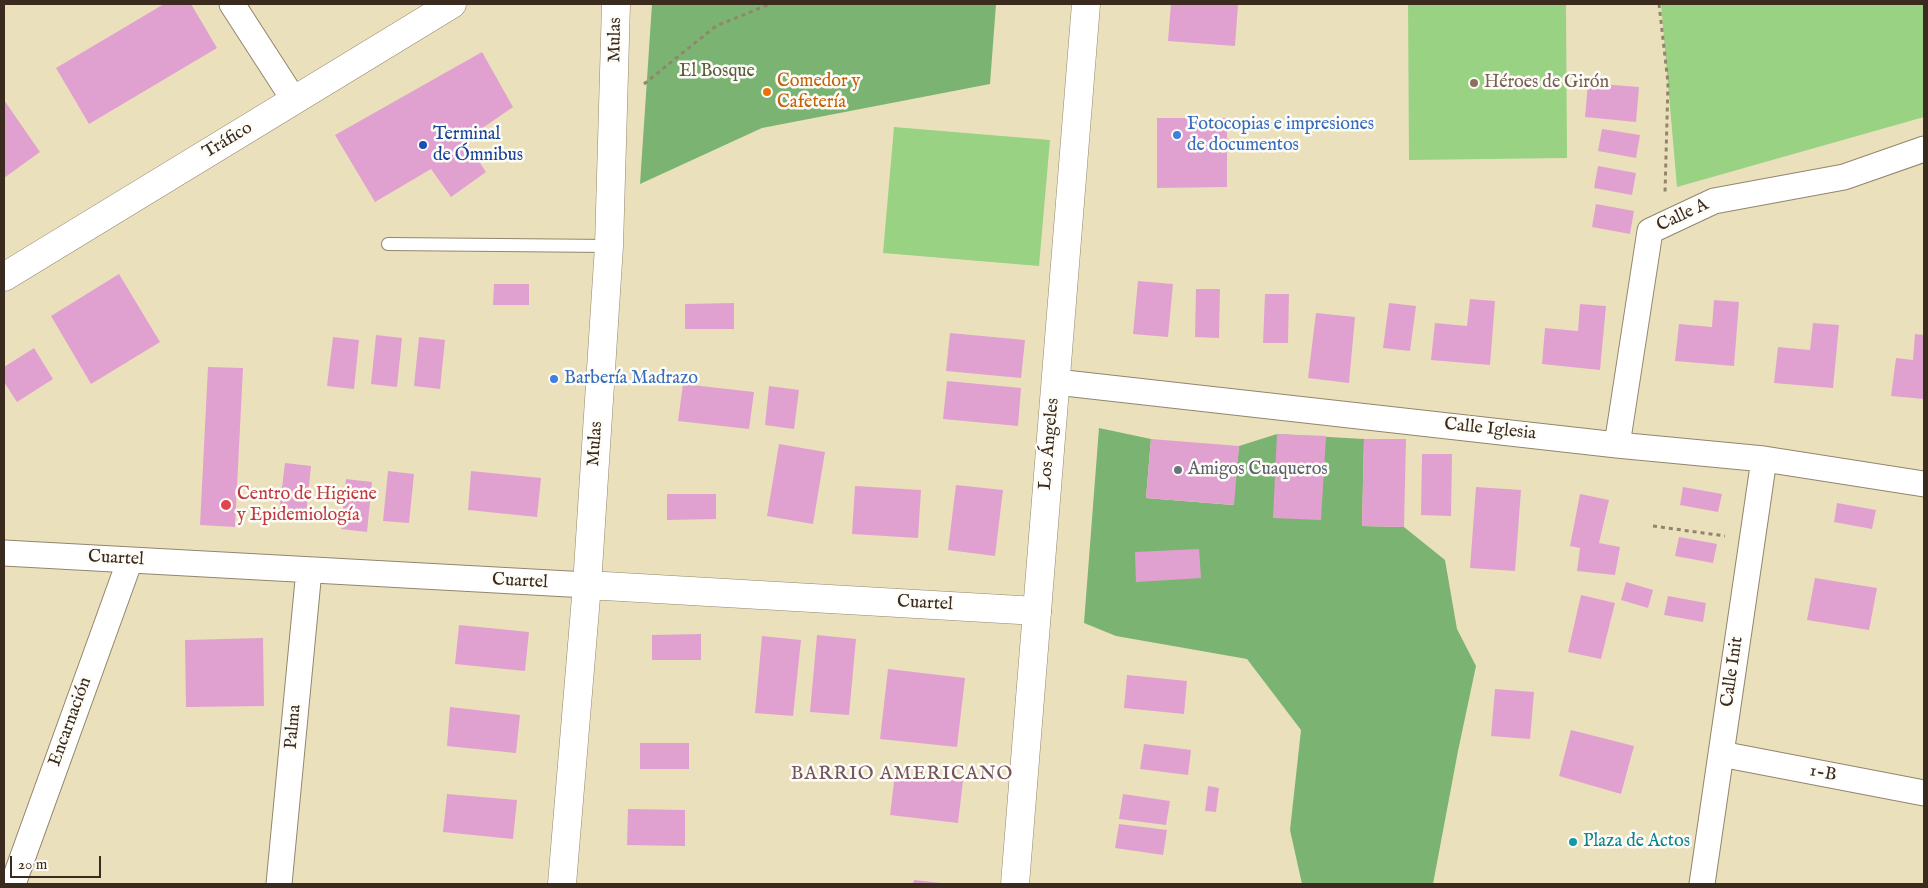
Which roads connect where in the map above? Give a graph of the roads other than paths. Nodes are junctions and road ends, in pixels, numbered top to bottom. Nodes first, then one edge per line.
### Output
1 (232, 4) edge
2 (452, 4) edge
3 (616, 4) edge
4 (1086, 4) edge
5 (294, 100) junction
6 (1924, 149) edge
7 (388, 244) dead end
8 (609, 246) junction
9 (4, 277) edge
10 (1056, 382) junction
11 (1617, 444) junction
12 (1764, 459) junction
13 (1924, 484) edge
14 (4, 553) edge
15 (130, 560) junction
16 (309, 570) junction
17 (586, 585) junction
18 (1036, 611) junction
19 (1721, 754) junction
20 (1924, 794) edge
21 (13, 884) edge
22 (279, 884) edge
23 (562, 884) edge
24 (1016, 884) edge
25 (1702, 884) edge

1 - 5 street
2 - 5 street, Tráfico
3 - 8 street, Mulas
4 - 10 street, Los Ángeles
5 - 9 street, Tráfico
6 - 11 street, Calle A
7 - 8 lane
8 - 17 street, Mulas
10 - 11 street, Calle Iglesia
10 - 18 street, Los Ángeles
11 - 12 street, Calle Iglesia
12 - 13 street, Calle Iglesia
12 - 19 street, Calle Init
14 - 15 street, Cuartel
15 - 16 street, Cuartel
15 - 21 street, Encarnación
16 - 17 street, Cuartel
16 - 22 street, Palma
17 - 18 street, Cuartel
17 - 23 street, Mulas
18 - 24 street, Los Ángeles
19 - 20 street, 1-B
19 - 25 street, Calle Init

